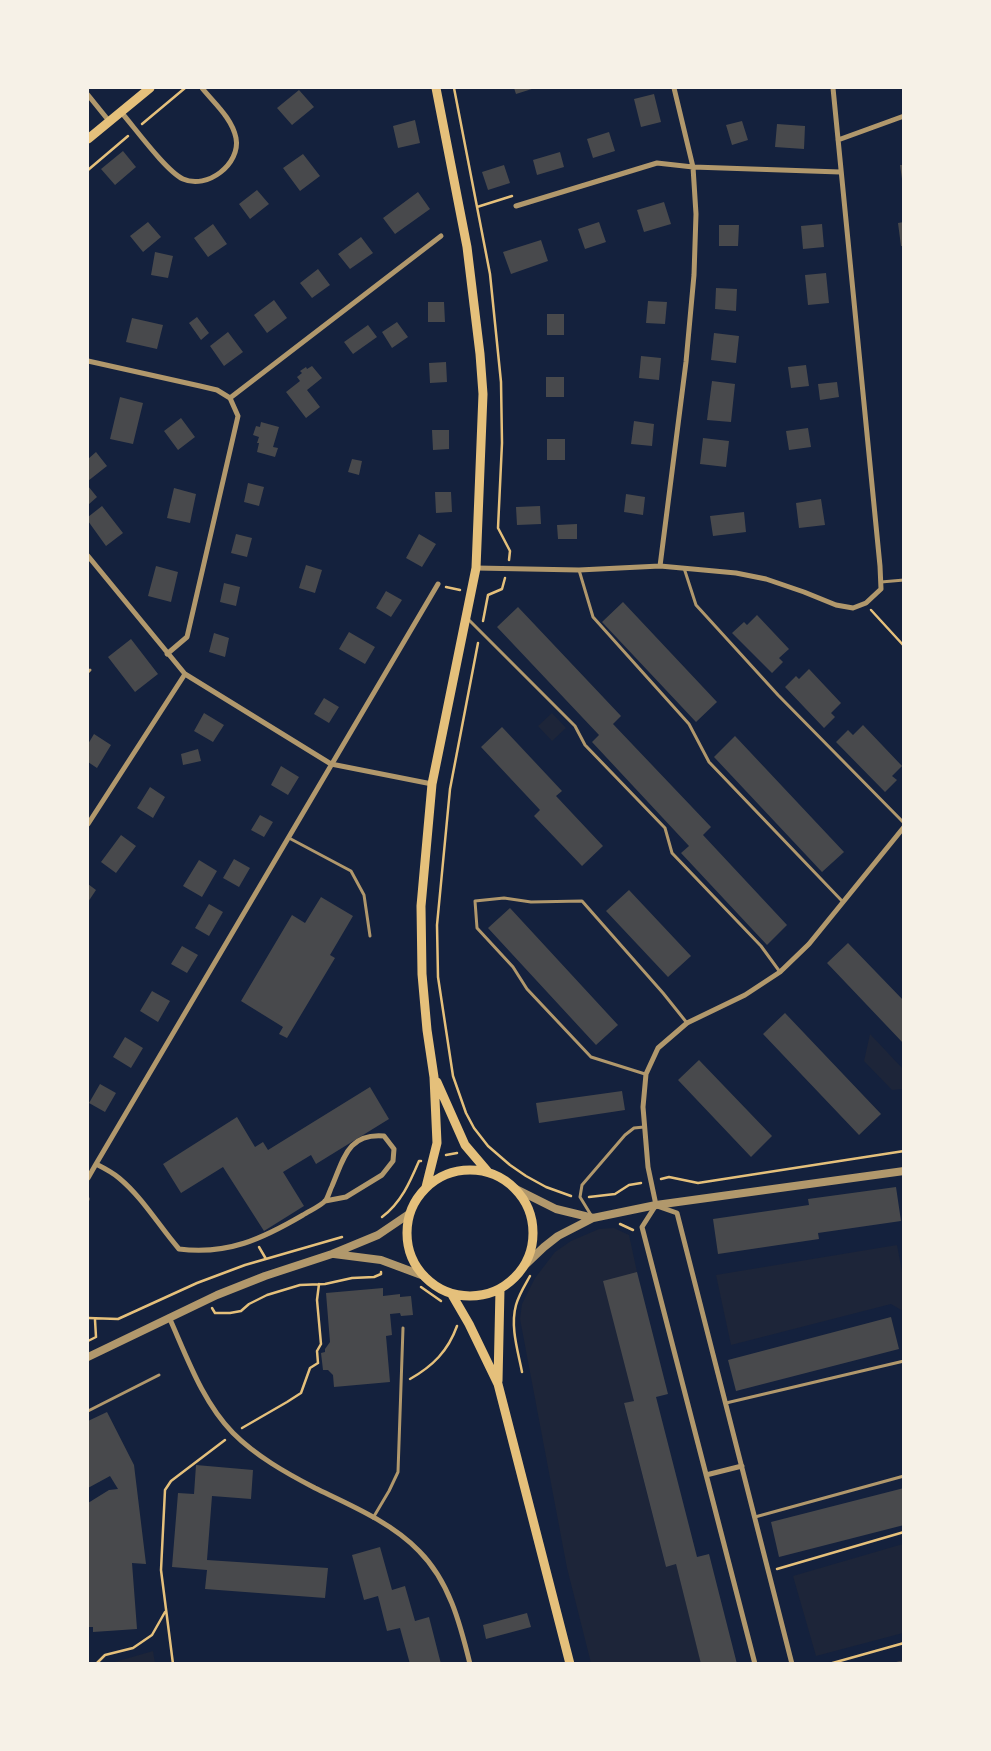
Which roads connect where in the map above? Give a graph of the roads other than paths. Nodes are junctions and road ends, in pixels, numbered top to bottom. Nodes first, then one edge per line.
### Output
1 (150, 88) edge
2 (202, 88) edge
3 (436, 88) edge
4 (674, 88) edge
5 (833, 88) edge
6 (88, 95) edge
7 (121, 112) junction
8 (904, 116) edge
9 (109, 121) junction
10 (88, 140) edge
11 (838, 140) junction
12 (693, 167) junction
13 (840, 172) junction
14 (516, 206) road end
15 (441, 236) dead end
16 (88, 361) edge
17 (230, 398) junction
18 (88, 556) edge
19 (660, 566) junction
20 (476, 568) junction
21 (684, 568) junction
22 (579, 570) junction
23 (904, 580) edge
24 (880, 582) junction
25 (438, 584) dead end
26 (466, 616) junction
27 (167, 654) junction
28 (185, 674) junction
29 (332, 764) junction
30 (432, 784) junction
31 (904, 823) edge
32 (88, 824) edge
33 (904, 828) edge
34 (288, 838) junction
35 (843, 902) junction
36 (370, 936) dead end
37 (780, 972) junction
38 (687, 1023) junction
39 (646, 1074) junction
40 (434, 1077) junction
41 (644, 1127) junction
42 (96, 1164) junction
43 (904, 1171) edge
44 (488, 1172) junction
45 (88, 1178) edge
46 (426, 1187) junction
47 (516, 1190) junction
48 (325, 1201) junction
49 (656, 1206) junction
50 (409, 1214) junction
51 (593, 1218) junction
52 (332, 1254) junction
53 (524, 1266) junction
54 (424, 1276) junction
55 (500, 1289) junction
56 (451, 1294) junction
57 (169, 1317) junction
58 (403, 1328) dead end
59 (88, 1357) edge
60 (904, 1361) edge
61 (159, 1375) dead end
62 (498, 1384) junction
63 (726, 1403) junction
64 (88, 1411) edge
65 (742, 1466) junction
66 (706, 1475) junction
67 (904, 1476) edge
68 (754, 1517) junction
69 (373, 1518) junction
70 (470, 1664) edge
71 (570, 1664) edge
72 (755, 1664) edge
73 (792, 1664) edge

1 - 7 main road
2 - 7 street
3 - 20 main road
4 - 12 street
5 - 11 street
6 - 9 street
7 - 9 main road
8 - 11 street
9 - 10 main road
11 - 13 street
12 - 13 street
12 - 14 street
12 - 19 street
13 - 24 street
15 - 17 street
16 - 17 street
17 - 27 street
18 - 27 street
19 - 21 street
19 - 22 street
20 - 22 street
20 - 26 main road
21 - 24 street
21 - 31 lane
22 - 35 lane
23 - 24 lane
25 - 29 street
26 - 30 main road
26 - 37 lane
27 - 28 street
28 - 29 street
28 - 32 street
29 - 30 street
29 - 34 street
30 - 40 main road
33 - 35 street
34 - 36 lane
34 - 42 street
35 - 37 street
37 - 38 street
38 - 39 street
38 - 39 lane
39 - 41 street
40 - 44 main road
40 - 46 main road
41 - 49 street
41 - 51 lane
42 - 45 street
42 - 48 street
43 - 49 street
44 - 46 main road
44 - 47 main road
46 - 50 main road
47 - 51 street
47 - 53 main road
48 - 48 street
49 - 51 street
49 - 63 street
49 - 66 street
50 - 52 street
50 - 54 main road
51 - 53 street
52 - 54 street
52 - 57 street
53 - 55 main road
54 - 56 main road
55 - 56 main road
55 - 62 main road
56 - 62 main road
57 - 59 street
57 - 69 street
58 - 69 lane
60 - 63 lane
61 - 64 lane
62 - 71 main road
63 - 65 street
65 - 66 street
65 - 68 street
66 - 72 street
67 - 68 lane
68 - 73 street
69 - 70 street

